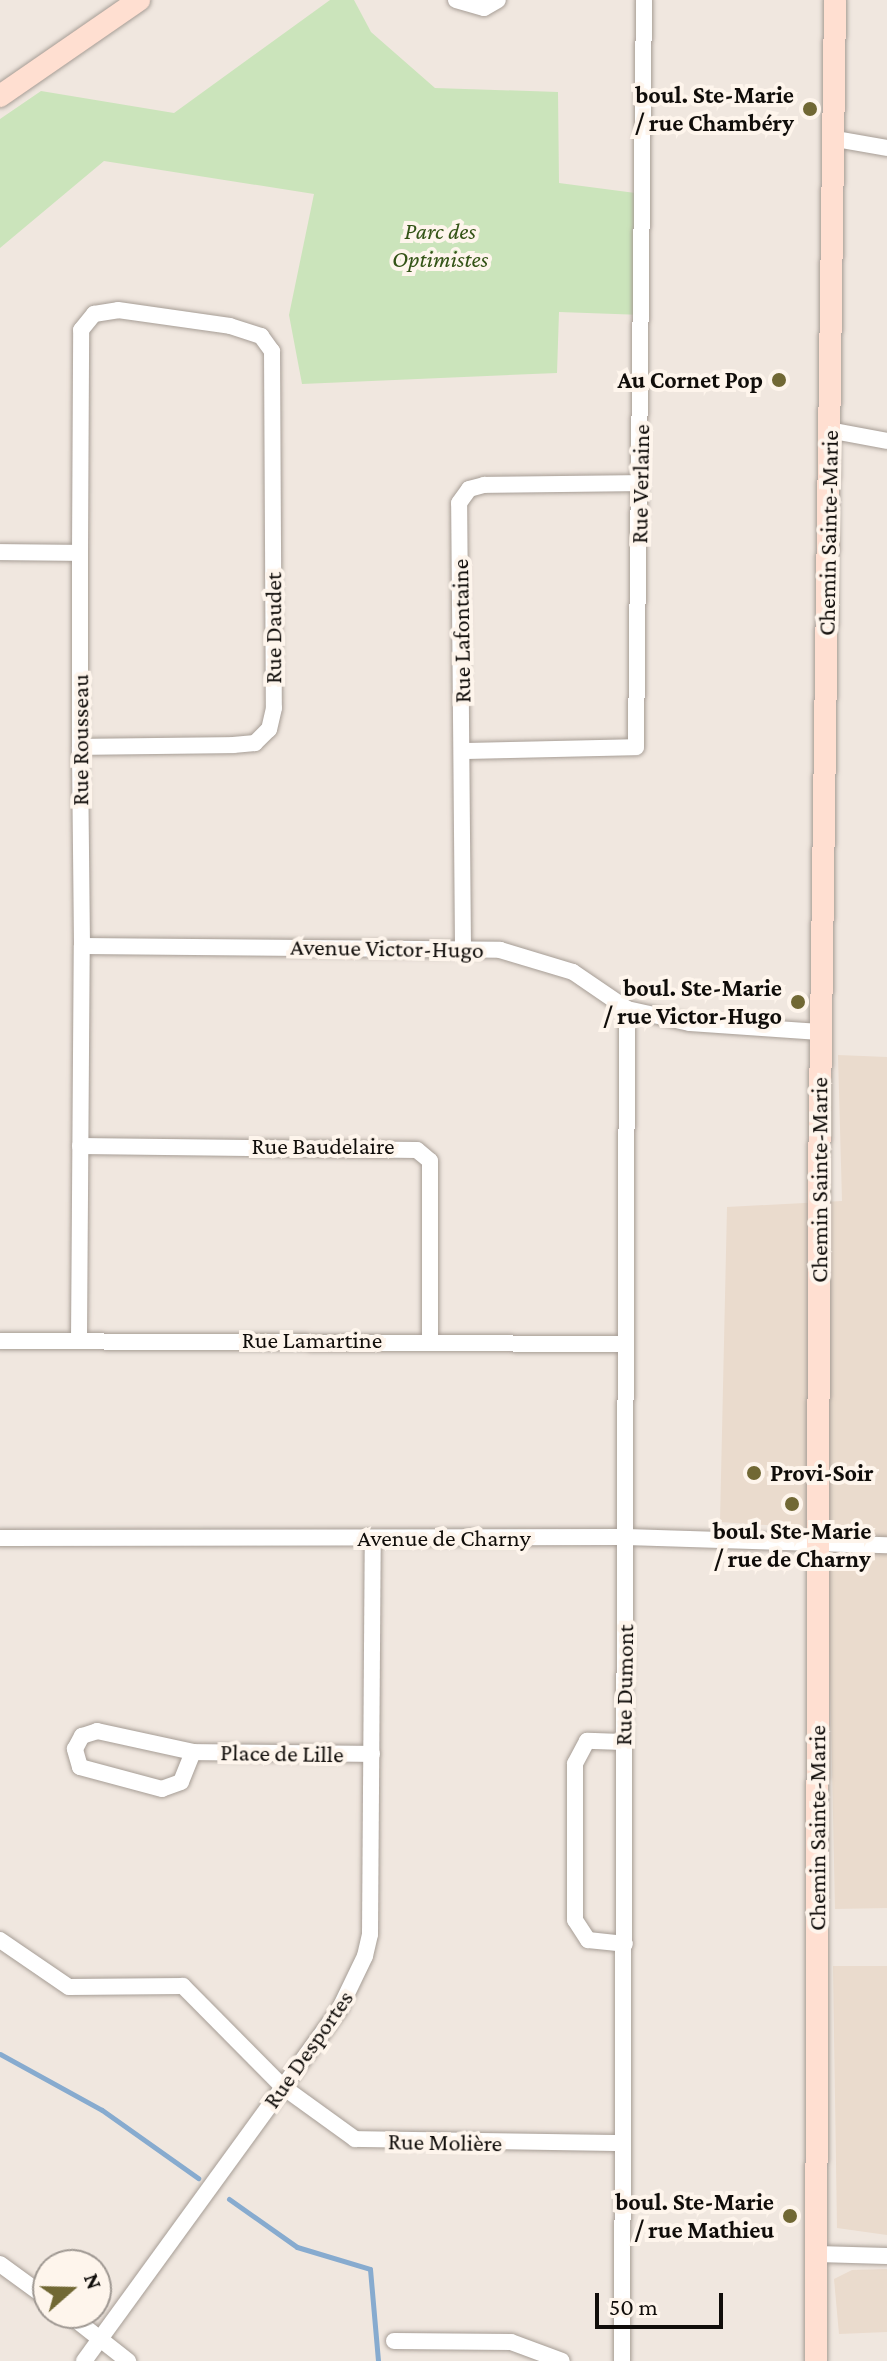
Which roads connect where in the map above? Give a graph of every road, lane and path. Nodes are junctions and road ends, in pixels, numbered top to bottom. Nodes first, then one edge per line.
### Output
1 (139, 0) edge
2 (456, 0) edge
3 (498, 0) edge
4 (644, 0) edge
5 (835, 0) edge
6 (0, 96) edge
7 (836, 139) junction
8 (887, 148) edge
9 (261, 336) joint
10 (829, 430) junction
11 (887, 441) edge
12 (639, 483) junction
13 (0, 552) edge
14 (80, 553) junction
15 (80, 747) junction
16 (463, 751) junction
17 (82, 946) junction
18 (463, 947) junction
19 (627, 1009) junction
20 (820, 1032) junction
21 (80, 1146) junction
22 (79, 1340) junction
23 (430, 1340) junction
24 (0, 1341) edge
25 (623, 1344) junction
26 (626, 1537) junction
27 (0, 1538) edge
28 (373, 1538) junction
29 (816, 1544) junction
30 (887, 1545) edge
31 (623, 1742) junction
32 (193, 1752) junction
33 (372, 1754) junction
34 (0, 1940) edge
35 (625, 1944) junction
36 (283, 2087) junction
37 (623, 2143) junction
38 (817, 2254) junction
39 (887, 2256) edge
40 (0, 2264) edge
41 (32, 2287) edge
42 (89, 2329) edge
43 (101, 2338) junction
44 (394, 2341) dead end
45 (84, 2361) edge
46 (128, 2361) edge
47 (562, 2361) edge
48 (622, 2361) edge
49 (816, 2361) edge

1 - 6 street
2 - 3 street
4 - 12 street, Rue Verlaine
5 - 7 street, Chemin Sainte-Marie
7 - 8 street
7 - 10 street, Chemin Sainte-Marie
9 - 14 street, Rue Rousseau
9 - 15 street, Rue Daudet
10 - 11 street
10 - 20 street, Chemin Sainte-Marie
12 - 16 street, Rue Lafontaine
12 - 16 street, Rue Verlaine
13 - 14 street
14 - 15 street, Rue Rousseau
15 - 17 street, Rue Rousseau
16 - 18 street, Rue Lafontaine
17 - 18 street, Avenue Victor-Hugo
17 - 21 street, Rue Rousseau
18 - 19 street, Avenue Victor-Hugo
19 - 20 street, Avenue Victor-Hugo
19 - 25 street, Rue Dumont
20 - 29 street, Chemin Sainte-Marie
21 - 22 street, Rue Rousseau
21 - 23 street, Rue Baudelaire
22 - 23 street, Rue Lamartine
22 - 24 street, Rue Lamartine
23 - 25 street, Rue Lamartine
25 - 26 street, Rue Dumont
26 - 28 street, Avenue de Charny
26 - 29 street, Avenue de Charny
26 - 31 street, Rue Dumont
27 - 28 street, Avenue de Charny
28 - 33 street, Rue Desportes
29 - 30 street, Avenue de Charny
29 - 38 street, Chemin Sainte-Marie
31 - 35 street, Rue Dumont
31 - 35 street
32 - 32 street, Place de Lille
32 - 33 street, Place de Lille
33 - 36 street, Rue Desportes
34 - 36 street, Rue Molière
35 - 37 street, Rue Dumont
36 - 37 street, Rue Molière
36 - 43 street, Rue Desportes
37 - 48 street, Rue Dumont
38 - 39 street
38 - 49 street, Chemin Sainte-Marie
40 - 41 street
42 - 43 street
43 - 45 street, Rue Desportes
43 - 46 street
44 - 47 street

